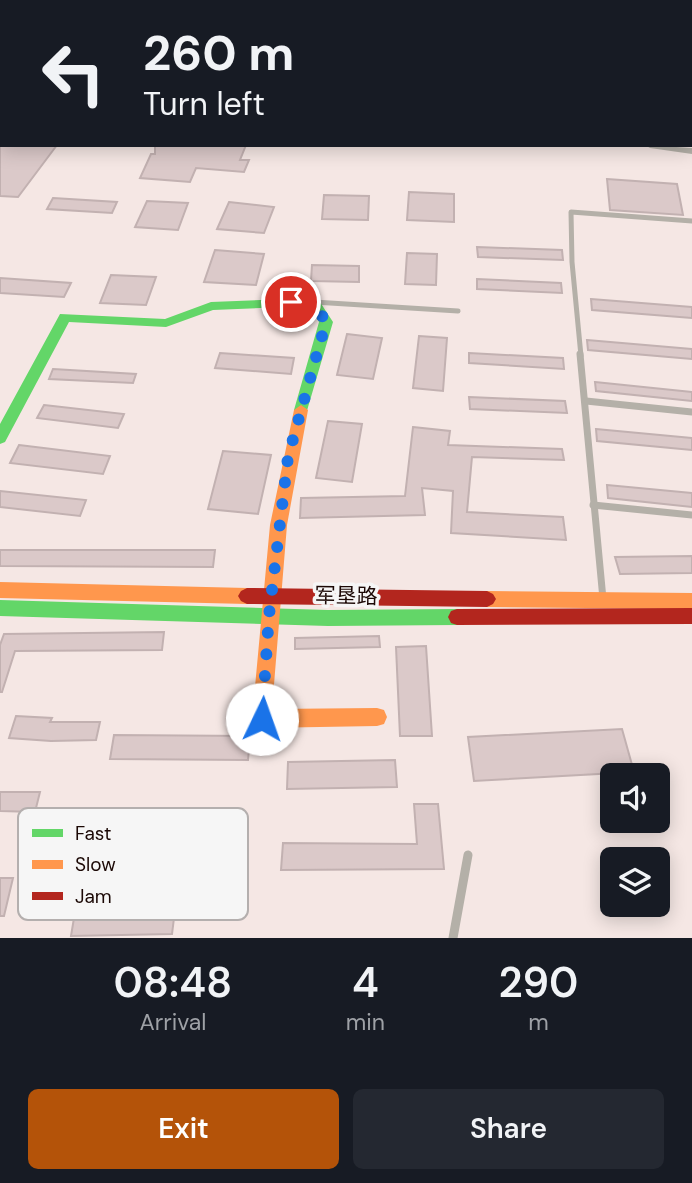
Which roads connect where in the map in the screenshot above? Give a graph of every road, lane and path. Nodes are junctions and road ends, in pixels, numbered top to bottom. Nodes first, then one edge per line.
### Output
1 (664, 147) edge
2 (692, 151) edge
3 (692, 222) edge
4 (313, 302) junction
5 (458, 310) dead end
6 (586, 401) junction
7 (692, 412) edge
8 (0, 438) edge
9 (593, 505) junction
10 (692, 515) edge
11 (0, 590) edge
12 (271, 597) junction
13 (692, 601) edge
14 (0, 608) edge
15 (606, 609) junction
16 (269, 615) junction
17 (692, 616) edge
18 (377, 717) dead end
19 (468, 855) dead end
20 (453, 938) edge

1 - 2 street
3 - 6 lane
4 - 5 lane
4 - 8 street
4 - 12 street
6 - 7 lane
6 - 9 lane
9 - 10 lane
9 - 15 lane
11 - 12 street, 军垦路
12 - 15 street, 军垦路
12 - 16 street
13 - 15 street, 军垦路
14 - 16 street, 军垦路
15 - 16 street, 军垦路
15 - 17 street, 军垦路
16 - 18 street
19 - 20 lane

